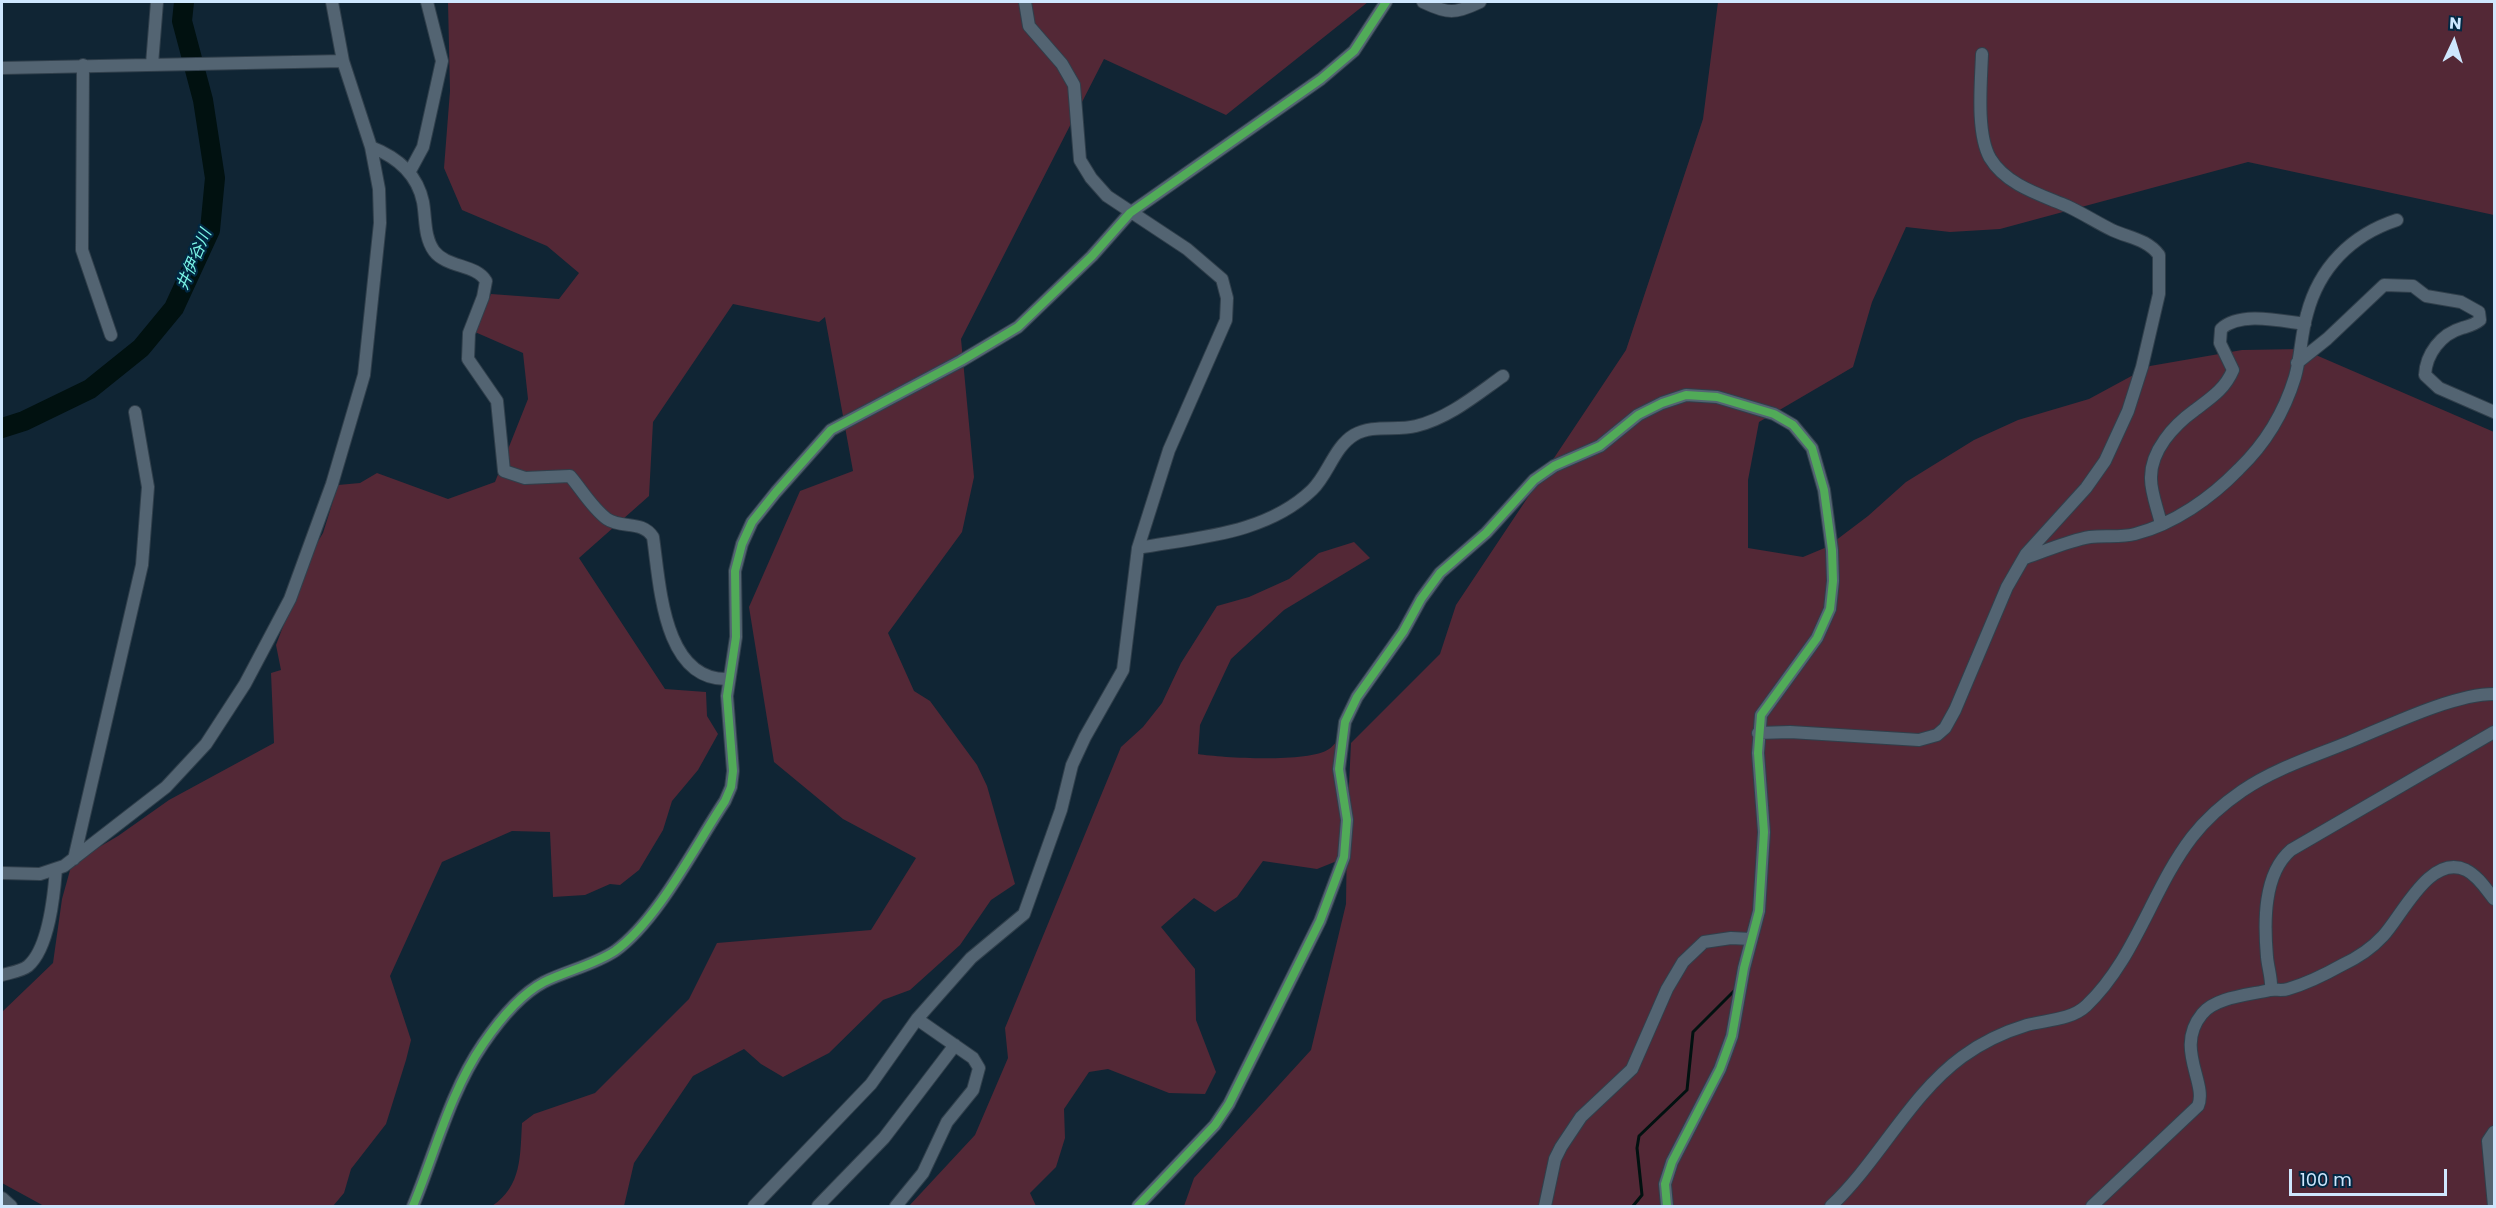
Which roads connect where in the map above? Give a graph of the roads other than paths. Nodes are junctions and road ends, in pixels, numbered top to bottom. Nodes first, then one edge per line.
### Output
1 (157, 2) edge
2 (332, 2) edge
3 (427, 2) edge
4 (1025, 2) edge
5 (1386, 2) edge
6 (1423, 2) edge
7 (1480, 2) edge
8 (1982, 54) dead end
9 (343, 61) junction
10 (157, 64) junction
11 (83, 65) junction
12 (2, 68) edge
13 (370, 147) junction
14 (410, 171) junction
15 (1130, 213) junction
16 (2397, 220) dead end
17 (2305, 324) junction
18 (111, 335) dead end
19 (2297, 363) junction
20 (1503, 376) dead end
21 (135, 412) dead end
22 (2494, 412) edge
23 (2161, 524) junction
24 (1138, 548) junction
25 (2023, 559) junction
26 (728, 679) junction
27 (2494, 694) edge
28 (2494, 732) edge
29 (1758, 733) junction
30 (74, 859) junction
31 (56, 868) junction
32 (2, 873) edge
33 (2494, 899) edge
34 (1751, 939) junction
35 (2, 975) edge
36 (2271, 990) junction
37 (917, 1019) junction
38 (955, 1045) junction
39 (2494, 1132) edge
40 (2, 1198) edge
41 (827, 1204) edge
42 (11, 1206) edge
43 (413, 1206) edge
44 (754, 1206) edge
45 (896, 1206) edge
46 (1138, 1206) edge
47 (1545, 1206) edge
48 (1667, 1206) edge
49 (1831, 1206) edge
50 (2092, 1206) edge
51 (2494, 1206) edge

1 - 10 street
2 - 9 street
3 - 14 street
4 - 15 street
5 - 15 street
6 - 7 street
8 - 25 street
9 - 10 street
9 - 13 street
10 - 11 street
11 - 12 street
11 - 18 street
13 - 14 street
13 - 30 street
14 - 26 street
15 - 24 street
15 - 26 street
16 - 17 street
17 - 19 street
17 - 23 street
19 - 22 street
19 - 23 street
20 - 24 street
21 - 30 street
23 - 25 street
24 - 37 street
25 - 29 street
26 - 43 street
27 - 49 street
28 - 36 street
29 - 34 street
29 - 46 street
30 - 31 street
31 - 32 street
31 - 35 street
33 - 36 street
34 - 47 street
34 - 48 street
36 - 50 street
37 - 38 street
37 - 44 street
38 - 41 street
38 - 45 street
39 - 51 street
40 - 42 street

